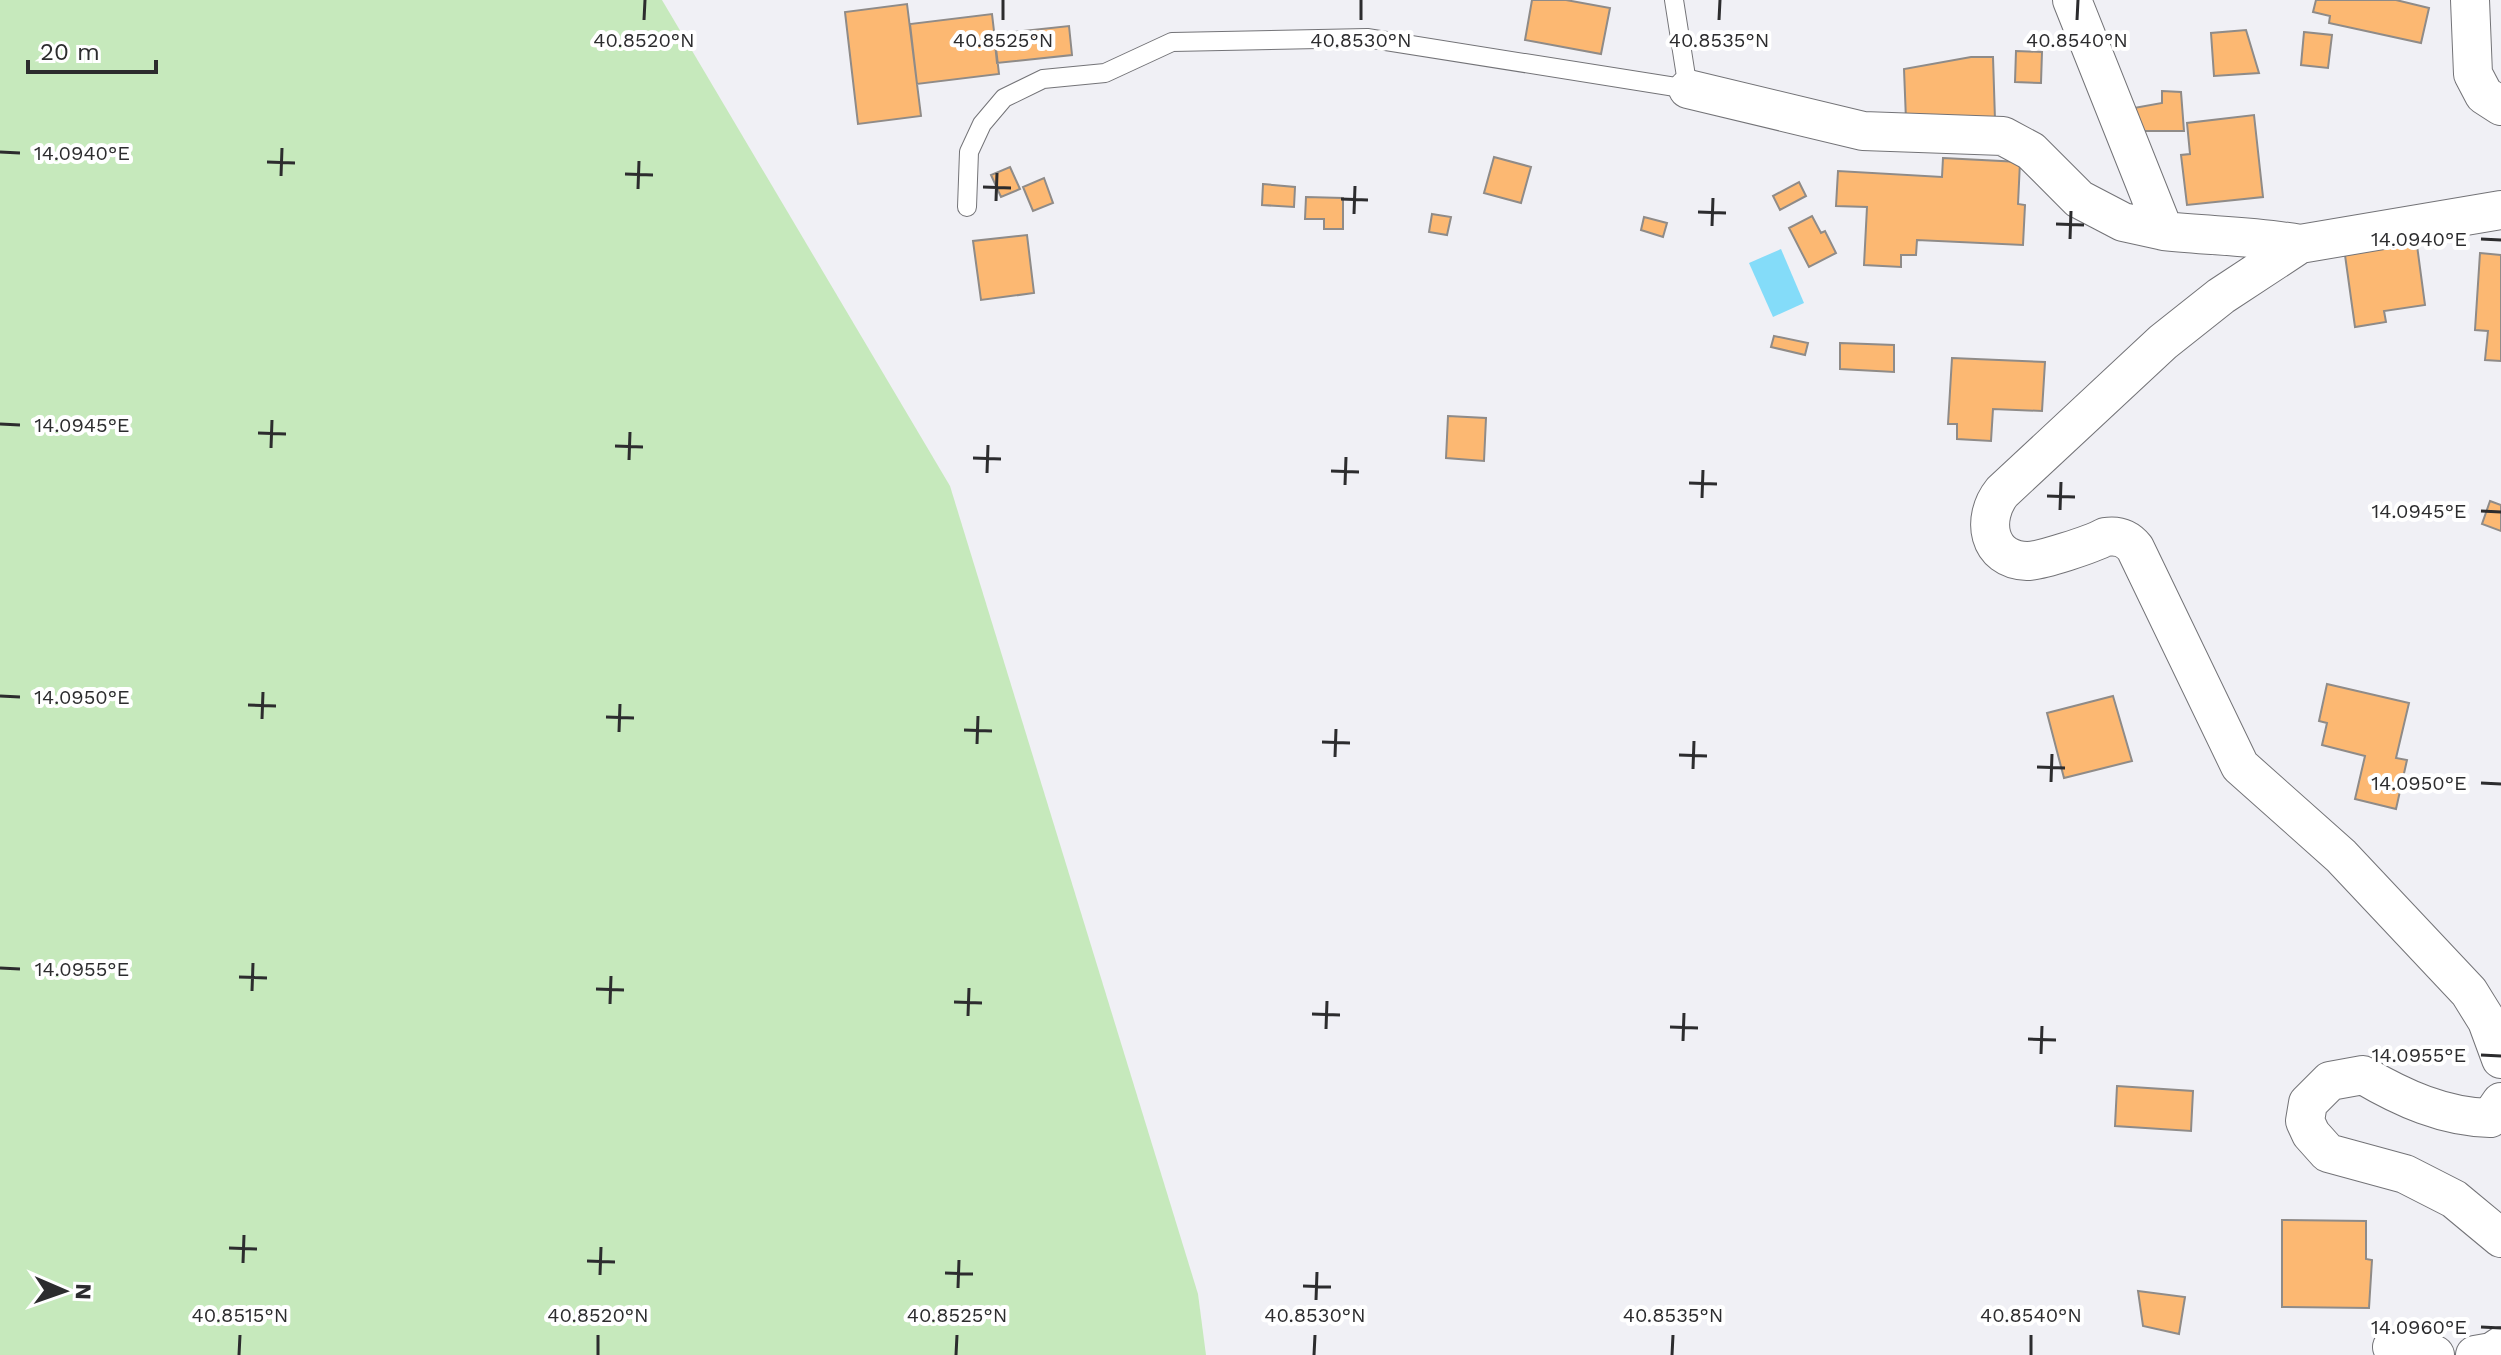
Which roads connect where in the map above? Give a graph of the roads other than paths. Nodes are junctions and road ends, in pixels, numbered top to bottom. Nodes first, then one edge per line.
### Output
1 (1674, 0) edge
2 (2072, 0) edge
3 (2470, 0) edge
4 (1688, 89) junction
5 (2501, 106) edge
6 (967, 207) dead end
7 (2501, 210) edge
8 (2164, 231) junction
9 (2300, 244) junction
10 (2501, 1059) edge
11 (2501, 1102) edge
12 (2501, 1238) edge
13 (2501, 1346) edge
14 (2392, 1347) dead end
15 (2435, 1355) edge
16 (2475, 1355) edge

1 - 4 lane
2 - 8 street
3 - 5 street
4 - 6 lane
4 - 8 street
7 - 9 street
8 - 9 street
9 - 10 street
11 - 12 street
13 - 16 street
14 - 15 street

